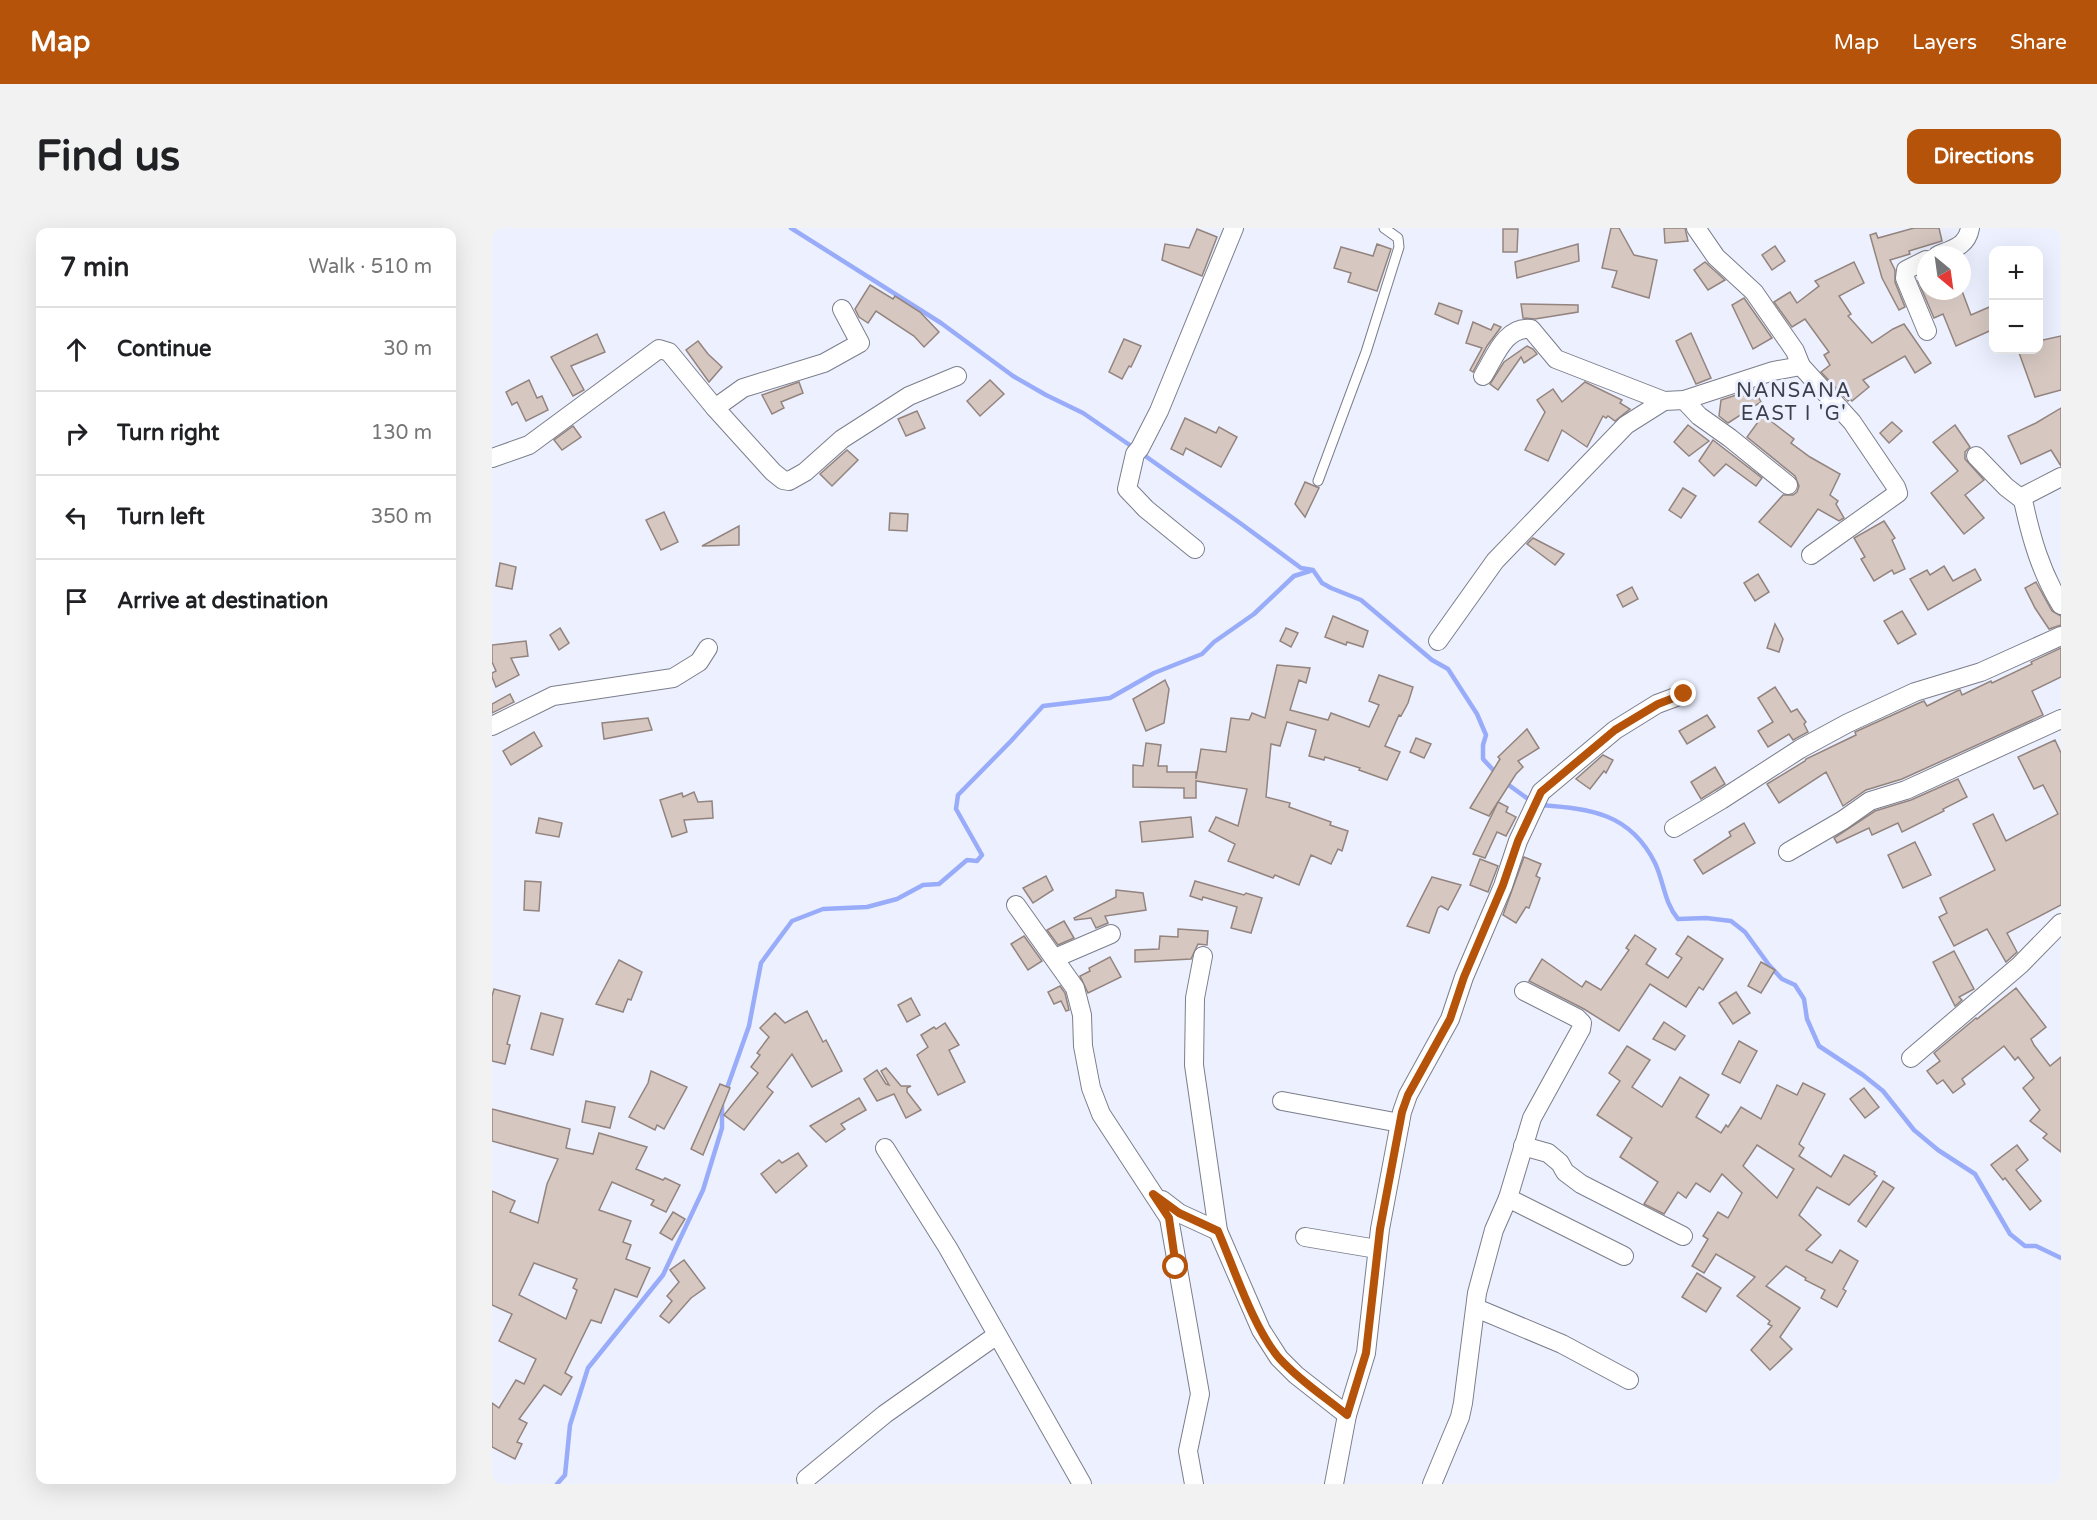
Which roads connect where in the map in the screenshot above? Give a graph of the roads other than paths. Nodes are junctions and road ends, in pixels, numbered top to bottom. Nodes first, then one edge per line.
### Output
1 (1234, 228) edge
2 (1384, 228) edge
3 (1696, 228) edge
4 (1970, 228) edge
5 (1958, 246) edge
6 (1917, 264) edge
7 (842, 309) dead end
8 (1927, 331) dead end
9 (1801, 366) junction
10 (957, 376) dead end
11 (1483, 376) dead end
12 (1684, 400) junction
13 (1664, 401) junction
14 (715, 408) junction
15 (1976, 456) dead end
16 (492, 458) edge
17 (2061, 477) edge
18 (1318, 481) dead end
19 (1788, 485) dead end
20 (2023, 500) junction
21 (1195, 549) dead end
22 (1811, 555) dead end
23 (2061, 605) edge
24 (2061, 636) edge
25 (1438, 641) dead end
26 (708, 648) dead end
27 (1684, 694) dead end
28 (2061, 720) edge
29 (492, 726) edge
30 (1674, 828) dead end
31 (1788, 852) dead end
32 (1016, 905) dead end
33 (2061, 923) edge
34 (1111, 934) dead end
35 (1203, 956) dead end
36 (1055, 958) junction
37 (1524, 991) dead end
38 (1911, 1058) dead end
39 (1282, 1101) dead end
40 (1400, 1123) junction
41 (1523, 1146) junction
42 (885, 1148) dead end
43 (1153, 1194) junction
44 (1508, 1198) junction
45 (1218, 1231) junction
46 (1683, 1236) dead end
47 (1305, 1237) dead end
48 (1377, 1249) junction
49 (1624, 1256) dead end
50 (1476, 1308) junction
51 (997, 1335) junction
52 (1629, 1380) dead end
53 (1347, 1415) junction
54 (806, 1479) dead end
55 (1083, 1484) edge
56 (1194, 1484) edge
57 (1334, 1484) edge
58 (1431, 1484) edge

1 - 21 street
2 - 18 lane
3 - 9 street
4 - 5 street
6 - 8 street
7 - 14 street
9 - 12 street
9 - 22 street
10 - 14 street
11 - 13 street
12 - 13 street
12 - 19 street
13 - 25 street
14 - 16 street
15 - 20 street
17 - 20 street
20 - 23 street
24 - 30 street
26 - 29 street
27 - 40 street
28 - 31 street
32 - 36 street
33 - 38 street
34 - 36 street
35 - 45 street
36 - 43 street
37 - 41 street
39 - 40 street
40 - 48 street
41 - 44 street
41 - 46 street
42 - 51 street
43 - 45 street
43 - 56 street
44 - 49 street
44 - 50 street
45 - 53 street
47 - 48 street
48 - 53 street
50 - 52 street
50 - 58 street
51 - 54 street
51 - 55 street
53 - 57 street

